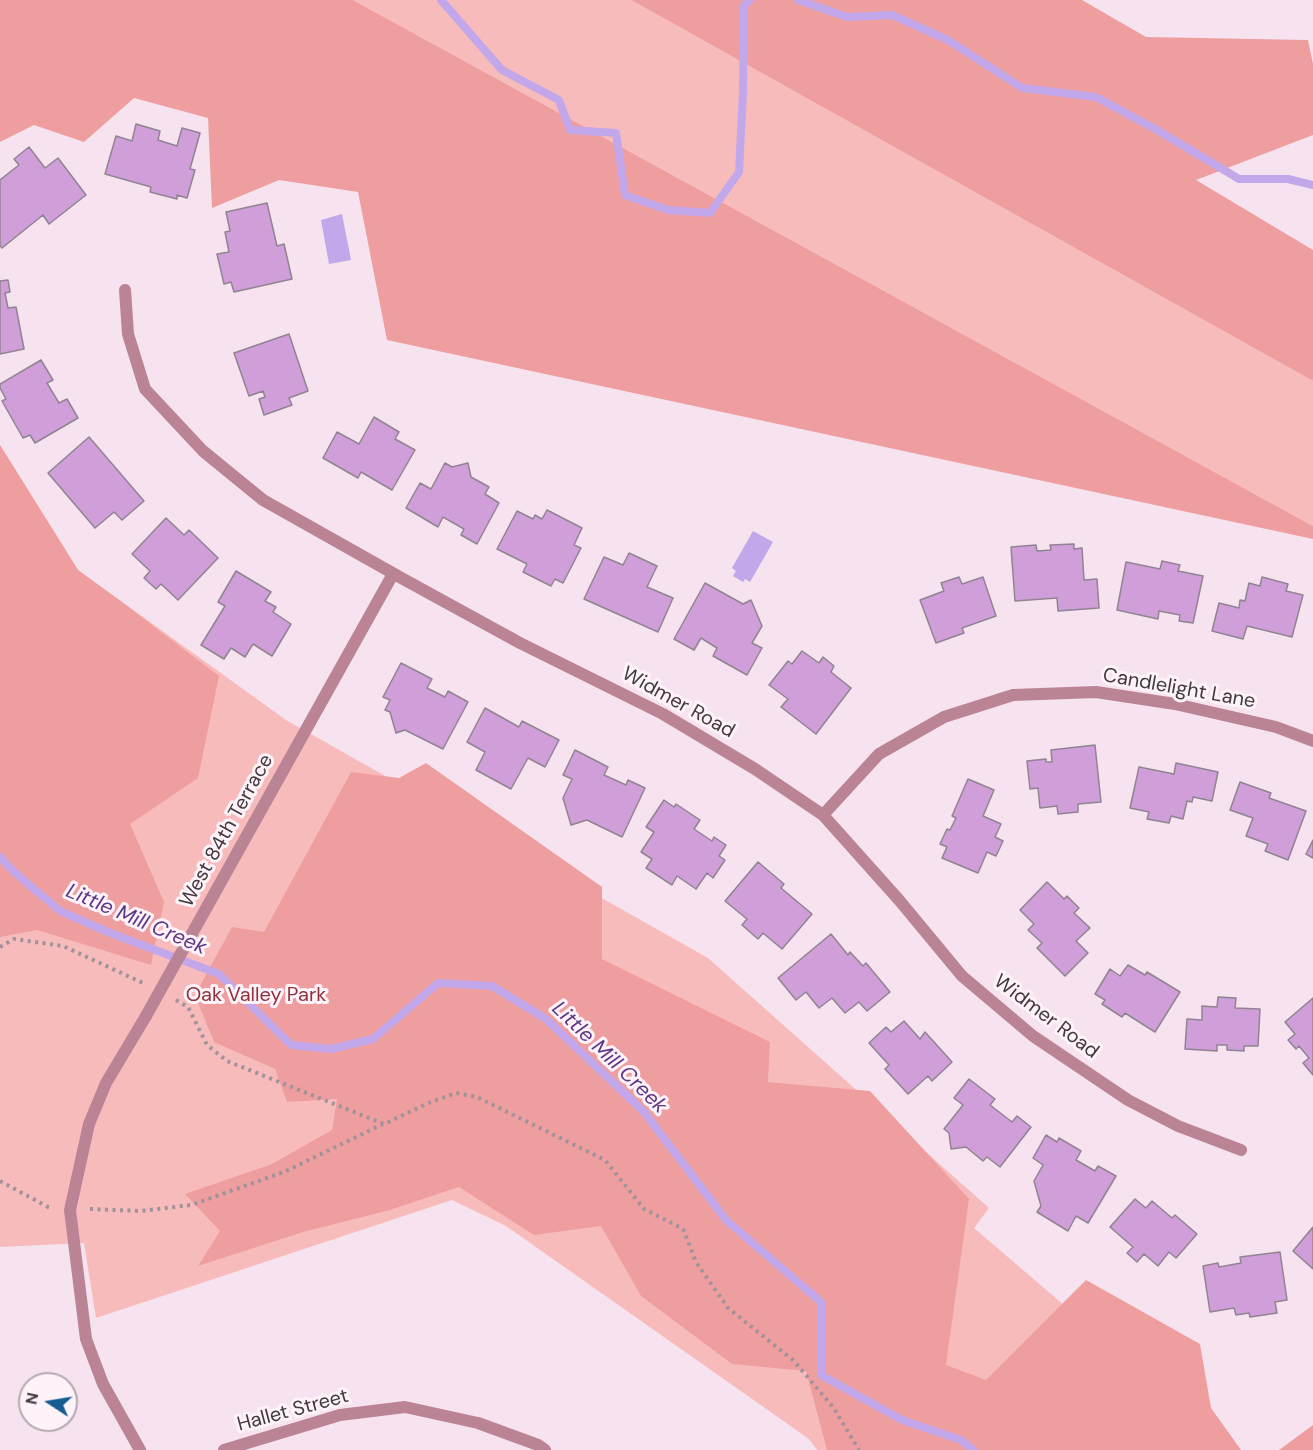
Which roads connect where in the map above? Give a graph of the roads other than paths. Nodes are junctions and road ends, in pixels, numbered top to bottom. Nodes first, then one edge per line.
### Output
1 (125, 290) dead end
2 (393, 574) junction
3 (1313, 741) edge
4 (823, 815) junction
5 (1241, 1150) dead end
6 (140, 1450) edge
7 (224, 1450) edge
8 (545, 1450) edge

1 - 2 street, Widmer Road
2 - 4 street, Widmer Road
2 - 6 street, West 84th Terrace, bridge
3 - 4 street, Candlelight Lane
4 - 5 street, Widmer Road
7 - 8 street, Hallet Street

